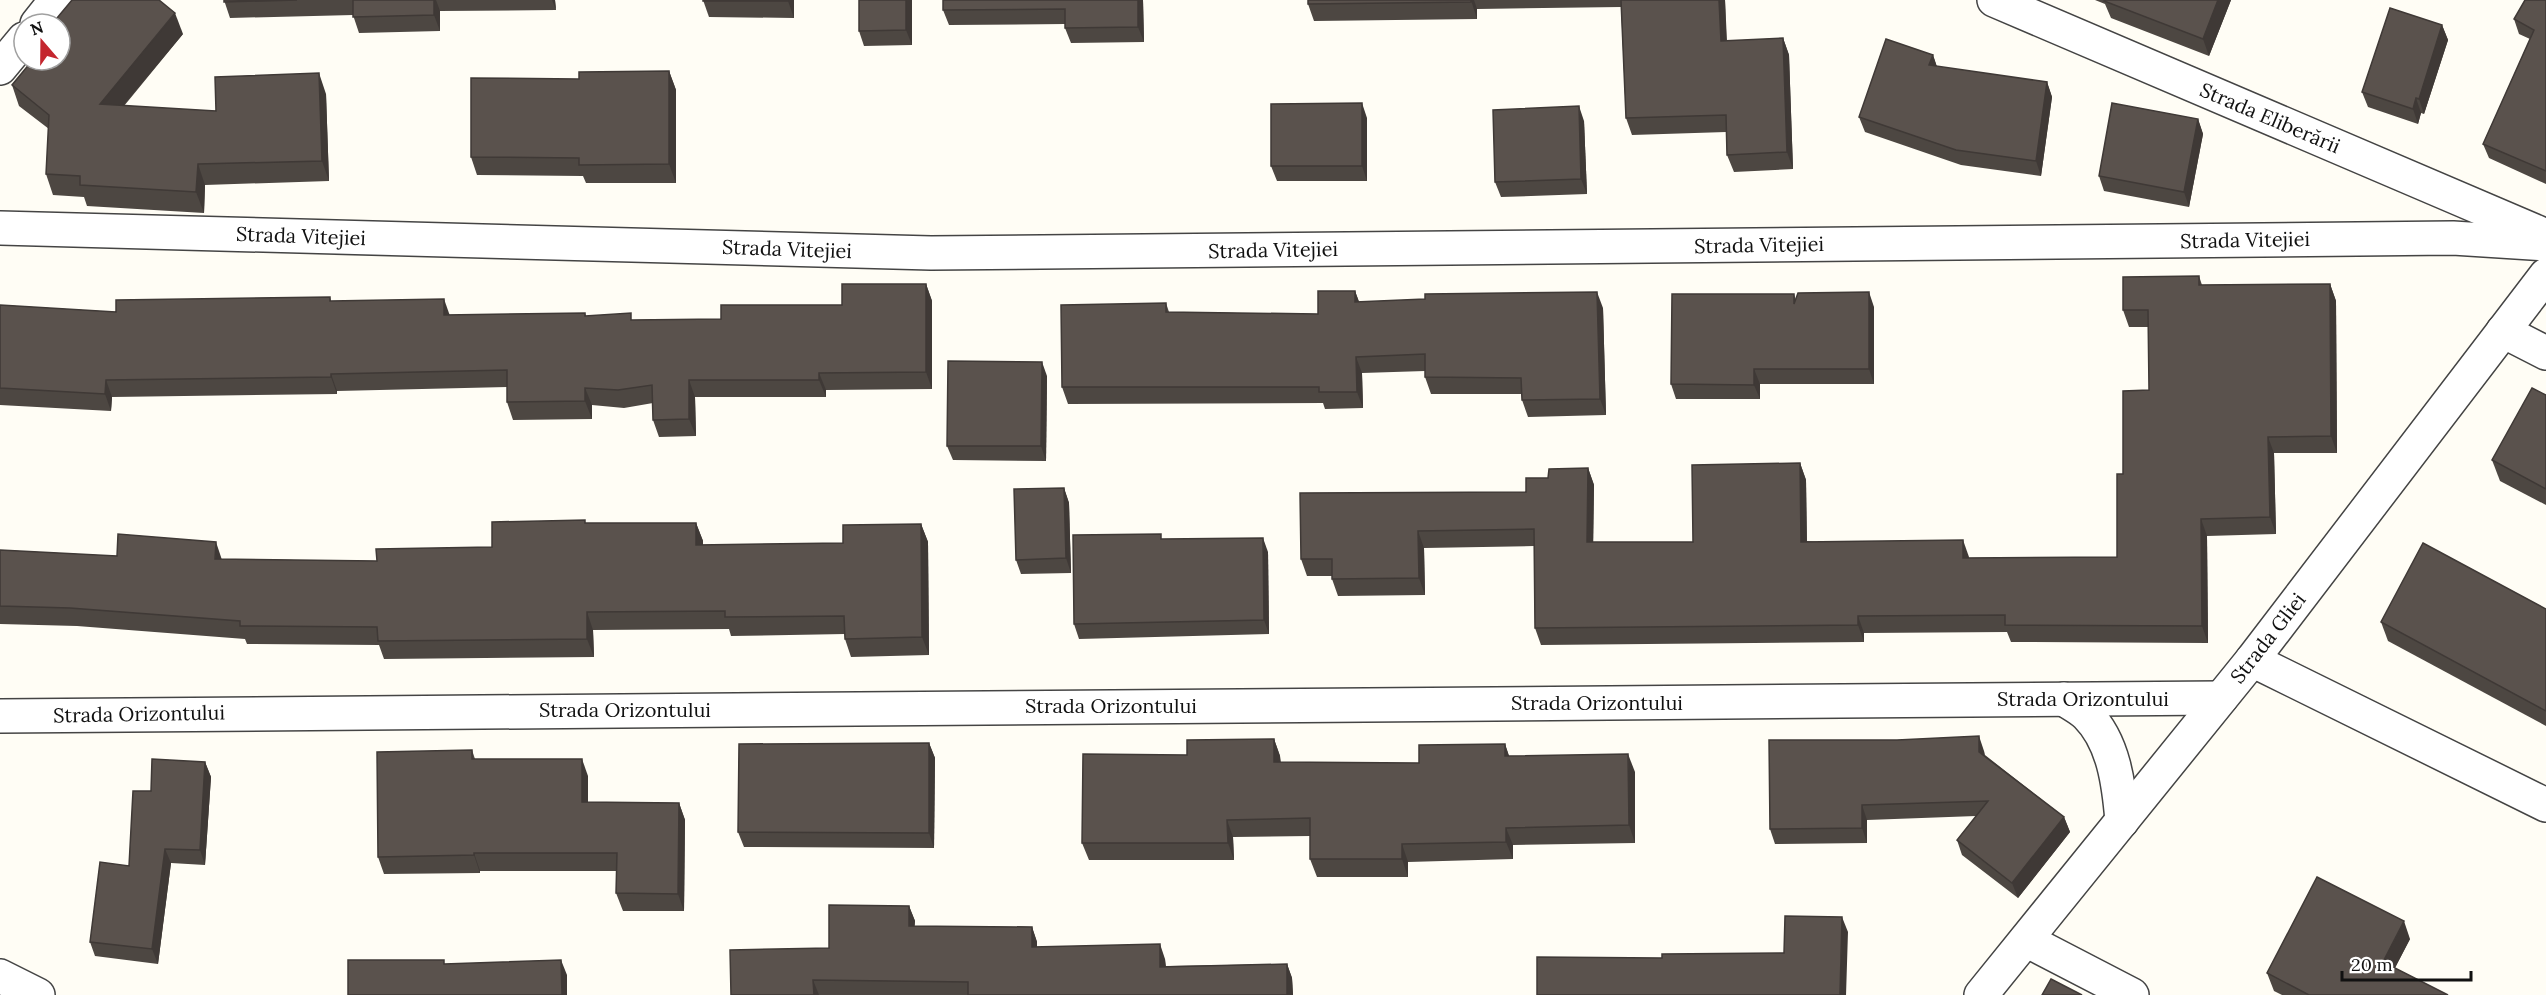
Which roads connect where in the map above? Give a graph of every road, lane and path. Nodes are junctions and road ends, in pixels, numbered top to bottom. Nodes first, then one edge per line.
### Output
1 (56, 0) edge
2 (1994, 0) edge
3 (46, 12) edge
4 (12, 54) edge
5 (0, 68) edge
6 (0, 228) edge
7 (2546, 236) edge
8 (2546, 244) edge
9 (2546, 275) edge
10 (2503, 331) junction
11 (2546, 353) edge
12 (2252, 660) junction
13 (2221, 698) junction
14 (2064, 699) junction
15 (0, 716) edge
16 (2546, 805) edge
17 (2122, 821) junction
18 (2026, 940) junction
19 (0, 976) edge
20 (38, 995) edge
21 (1981, 995) edge
22 (2132, 995) edge

1 - 3 street
2 - 7 street, Strada Eliberării
4 - 5 street
6 - 8 street, Strada Vitejiei
9 - 10 street, Strada Gliei
10 - 11 street
10 - 12 street, Strada Gliei
12 - 13 street, Strada Gliei
12 - 16 street
13 - 14 street, Strada Orizontului
13 - 17 street, Strada Gliei
14 - 15 street, Strada Orizontului
14 - 17 street
17 - 18 street, Strada Gliei
18 - 21 street, Strada Gliei
18 - 22 street
19 - 20 street

